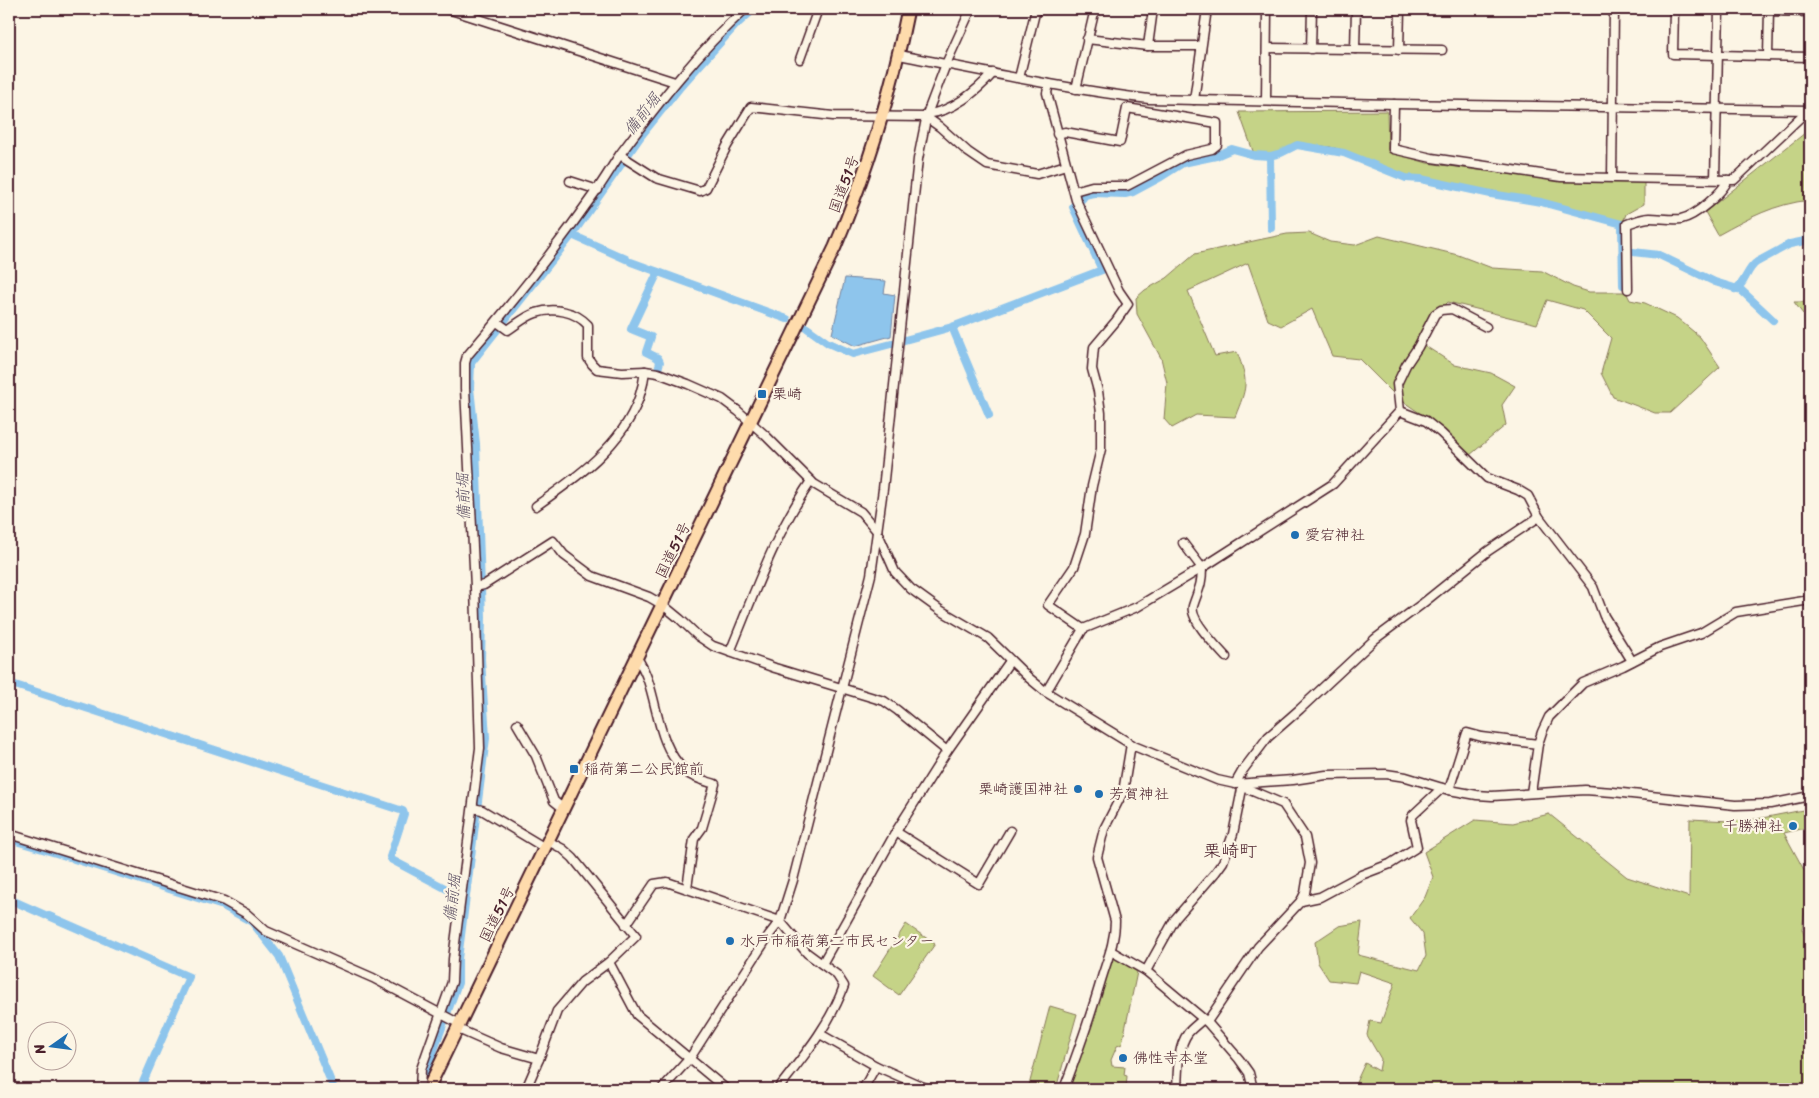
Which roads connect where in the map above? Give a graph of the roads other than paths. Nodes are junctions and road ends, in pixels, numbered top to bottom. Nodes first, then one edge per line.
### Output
1 (448, 9) edge
2 (744, 9) edge
3 (818, 9) edge
4 (908, 9) edge
5 (971, 9) edge
6 (1036, 9) edge
7 (1094, 9) edge
8 (1153, 9) edge
9 (1207, 9) edge
10 (1267, 9) edge
11 (1312, 9) edge
12 (1356, 9) edge
13 (1400, 9) edge
14 (1614, 9) edge
15 (1674, 9) edge
16 (1719, 9) edge
17 (1769, 10) edge
18 (1810, 12) edge
19 (1087, 39) junction
20 (1148, 46) junction
21 (1201, 46) junction
22 (1267, 48) junction
23 (1311, 48) junction
24 (1355, 49) junction
25 (1399, 50) junction
26 (1442, 50) dead end
27 (899, 55) junction
28 (1718, 56) junction
29 (1768, 56) junction
30 (1810, 57) edge
31 (800, 59) dead end
32 (946, 64) junction
33 (993, 73) junction
34 (1019, 78) junction
35 (674, 82) junction
36 (1049, 84) junction
37 (1076, 89) junction
38 (1194, 100) junction
39 (1266, 101) junction
40 (1394, 104) junction
41 (1613, 107) junction
42 (1717, 109) junction
43 (1810, 109) edge
44 (926, 116) junction
45 (882, 117) junction
46 (1057, 134) junction
47 (624, 158) junction
48 (1066, 165) junction
49 (1612, 177) junction
50 (1715, 179) junction
51 (1728, 180) junction
52 (570, 181) dead end
53 (598, 190) junction
54 (1074, 191) junction
55 (1628, 289) dead end
56 (500, 325) junction
57 (1486, 327) dead end
58 (645, 371) junction
59 (1400, 411) junction
60 (751, 423) junction
61 (811, 481) junction
62 (536, 506) dead end
63 (1539, 517) junction
64 (877, 531) junction
65 (1183, 543) dead end
66 (1202, 568) junction
67 (479, 586) junction
68 (1810, 600) edge
69 (663, 605) junction
70 (1083, 628) junction
71 (730, 652) junction
72 (1226, 657) dead end
73 (638, 658) junction
74 (1632, 660) junction
75 (1010, 661) junction
76 (842, 688) junction
77 (1046, 692) junction
78 (517, 724) dead end
79 (1131, 744) junction
80 (1538, 744) junction
81 (946, 752) junction
82 (1240, 785) junction
83 (1446, 789) junction
84 (1531, 793) junction
85 (1810, 796) edge
86 (477, 809) junction
87 (564, 809) junction
88 (1010, 831) dead end
89 (896, 832) junction
90 (9, 834) edge
91 (547, 845) junction
92 (687, 888) junction
93 (1301, 902) junction
94 (780, 921) junction
95 (626, 925) junction
96 (1111, 951) junction
97 (609, 962) junction
98 (822, 964) junction
99 (1146, 971) junction
100 (450, 1020) junction
101 (1205, 1021) junction
102 (820, 1034) junction
103 (690, 1058) junction
104 (539, 1060) junction
105 (876, 1066) junction
106 (420, 1089) edge
107 (428, 1089) edge
108 (526, 1089) edge
109 (662, 1089) edge
110 (726, 1089) edge
111 (778, 1089) edge
112 (863, 1089) edge
113 (928, 1089) edge
114 (1064, 1089) edge
115 (1177, 1089) edge
116 (1253, 1089) edge

1 - 35 street
2 - 35 street
3 - 31 street
4 - 27 highway, 国道51号
5 - 32 street
6 - 34 street
7 - 19 street
8 - 20 street
9 - 21 street
10 - 22 street
11 - 23 street
12 - 24 street
13 - 25 street
14 - 41 street
15 - 28 street
16 - 28 street
17 - 18 street
17 - 29 street
19 - 20 street
19 - 37 street
20 - 21 street
21 - 38 street
22 - 23 street
22 - 39 street
23 - 24 street
24 - 25 street
25 - 26 street
27 - 32 street
27 - 45 highway, 国道51号
28 - 29 street
28 - 42 street
29 - 30 street
32 - 33 street
32 - 44 street
33 - 34 street
33 - 44 street
34 - 36 street
35 - 47 street
36 - 37 street
36 - 46 street
37 - 38 street
38 - 39 street
39 - 40 street
40 - 41 street
40 - 49 street
41 - 42 street
41 - 49 street
42 - 43 street
42 - 50 street
43 - 51 street
44 - 45 street
44 - 48 street
44 - 64 street
45 - 47 street
45 - 60 highway, 国道51号
46 - 48 street
46 - 54 street
47 - 53 street
48 - 54 street
49 - 50 street
50 - 51 street
51 - 55 street
52 - 53 street
53 - 56 street
54 - 70 street
56 - 58 street
56 - 67 street
57 - 59 street
58 - 60 street
58 - 62 street
59 - 63 street
59 - 66 street
60 - 61 street
60 - 69 highway, 国道51号
61 - 64 street
61 - 71 street
63 - 74 street
63 - 82 street
64 - 75 street
64 - 76 street
65 - 66 street
66 - 70 street
66 - 72 street
67 - 69 street
67 - 86 street
68 - 74 street
69 - 71 street
69 - 73 highway, 国道51号
70 - 77 street
71 - 76 street
73 - 87 highway, 国道51号
73 - 92 street
74 - 80 street
75 - 77 street
75 - 81 street
76 - 81 street
76 - 94 street
77 - 79 street
78 - 87 street
79 - 82 street
79 - 96 street
80 - 83 street
80 - 84 street
81 - 89 street
82 - 83 street
82 - 93 street
82 - 99 street
83 - 84 street
83 - 93 street
84 - 85 street
86 - 91 street
86 - 100 street
87 - 91 highway, 国道51号
88 - 89 street
89 - 98 street
90 - 100 street
91 - 95 street
91 - 100 highway, 国道51号
92 - 94 street
92 - 95 street
93 - 101 street
94 - 98 street
94 - 103 street
95 - 97 street
96 - 99 street
96 - 114 street
97 - 103 street
97 - 104 street
98 - 102 street
99 - 101 street
100 - 104 street
100 - 106 street
100 - 107 highway, 国道51号
101 - 115 street
101 - 116 street
102 - 105 street
102 - 111 street
103 - 109 street
103 - 110 street
104 - 108 street
105 - 112 street
105 - 113 street

